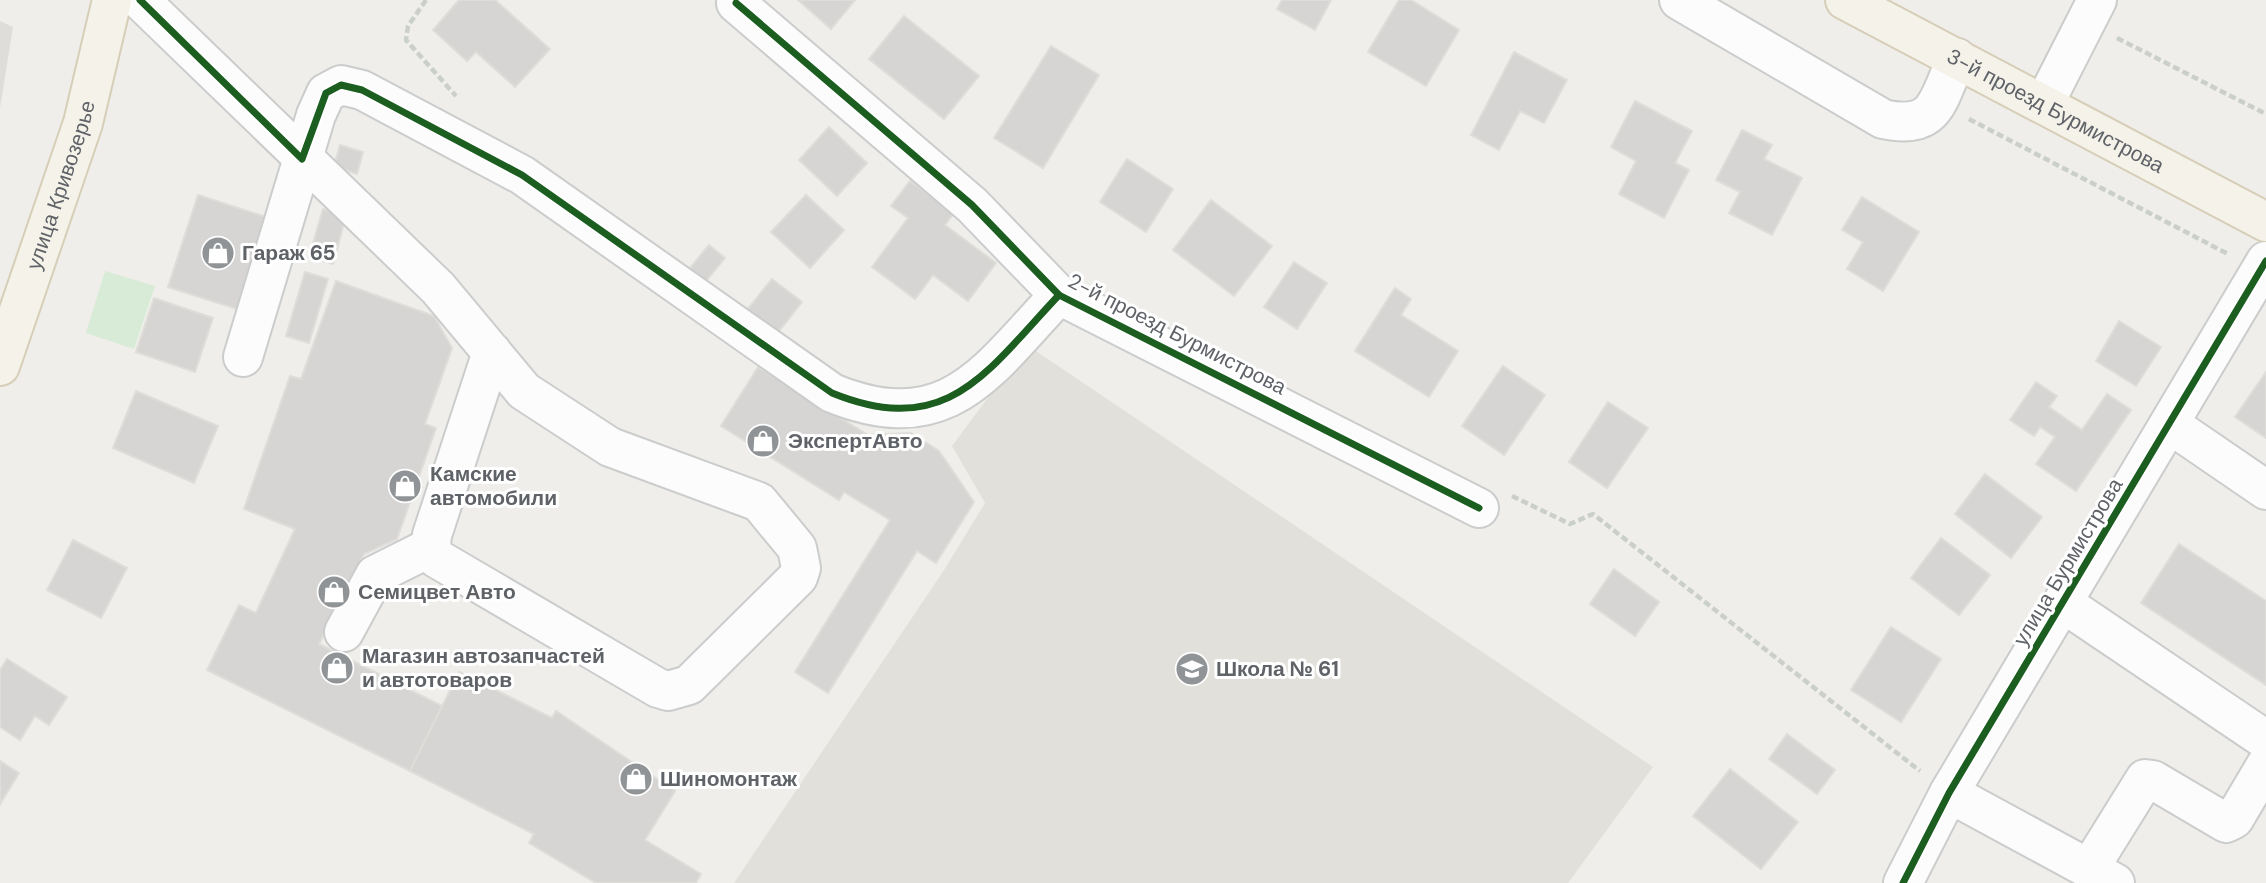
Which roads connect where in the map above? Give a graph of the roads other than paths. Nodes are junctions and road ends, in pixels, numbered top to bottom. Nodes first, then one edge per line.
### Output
1 (112, 0) edge
2 (140, 0) edge
3 (1679, 0) edge
4 (1845, 0) edge
5 (736, 3) dead end
6 (2092, 11) edge
7 (1958, 58) junction
8 (2044, 104) junction
9 (302, 159) junction
10 (2266, 222) edge
11 (2260, 273) edge
12 (1059, 295) junction
13 (492, 352) junction
14 (243, 357) dead end
15 (0, 366) edge
16 (2171, 425) junction
17 (2266, 490) edge
18 (1479, 508) road end
19 (431, 547) junction
20 (2063, 603) junction
21 (344, 632) dead end
22 (2266, 740) edge
23 (2266, 765) edge
24 (1949, 793) junction
25 (2256, 806) edge
26 (2102, 876) edge
27 (1903, 883) edge

1 - 15 main road, улица Кривозерье
2 - 9 street
3 - 7 street
4 - 7 main road, 3-й проезд Бурмистрова
5 - 12 street, 2-й проезд Бурмистрова
6 - 8 street
7 - 8 main road, 3-й проезд Бурмистрова
8 - 10 main road, 3-й проезд Бурмистрова
9 - 12 street
9 - 13 street
9 - 14 street
11 - 16 street, улица Бурмистрова
12 - 18 street, 2-й проезд Бурмистрова
13 - 19 street
13 - 19 street
16 - 17 street
16 - 20 street, улица Бурмистрова
19 - 21 street
20 - 22 street
20 - 24 street, улица Бурмистрова
23 - 25 street
24 - 26 street
24 - 27 street, улица Бурмистрова
25 - 26 street

